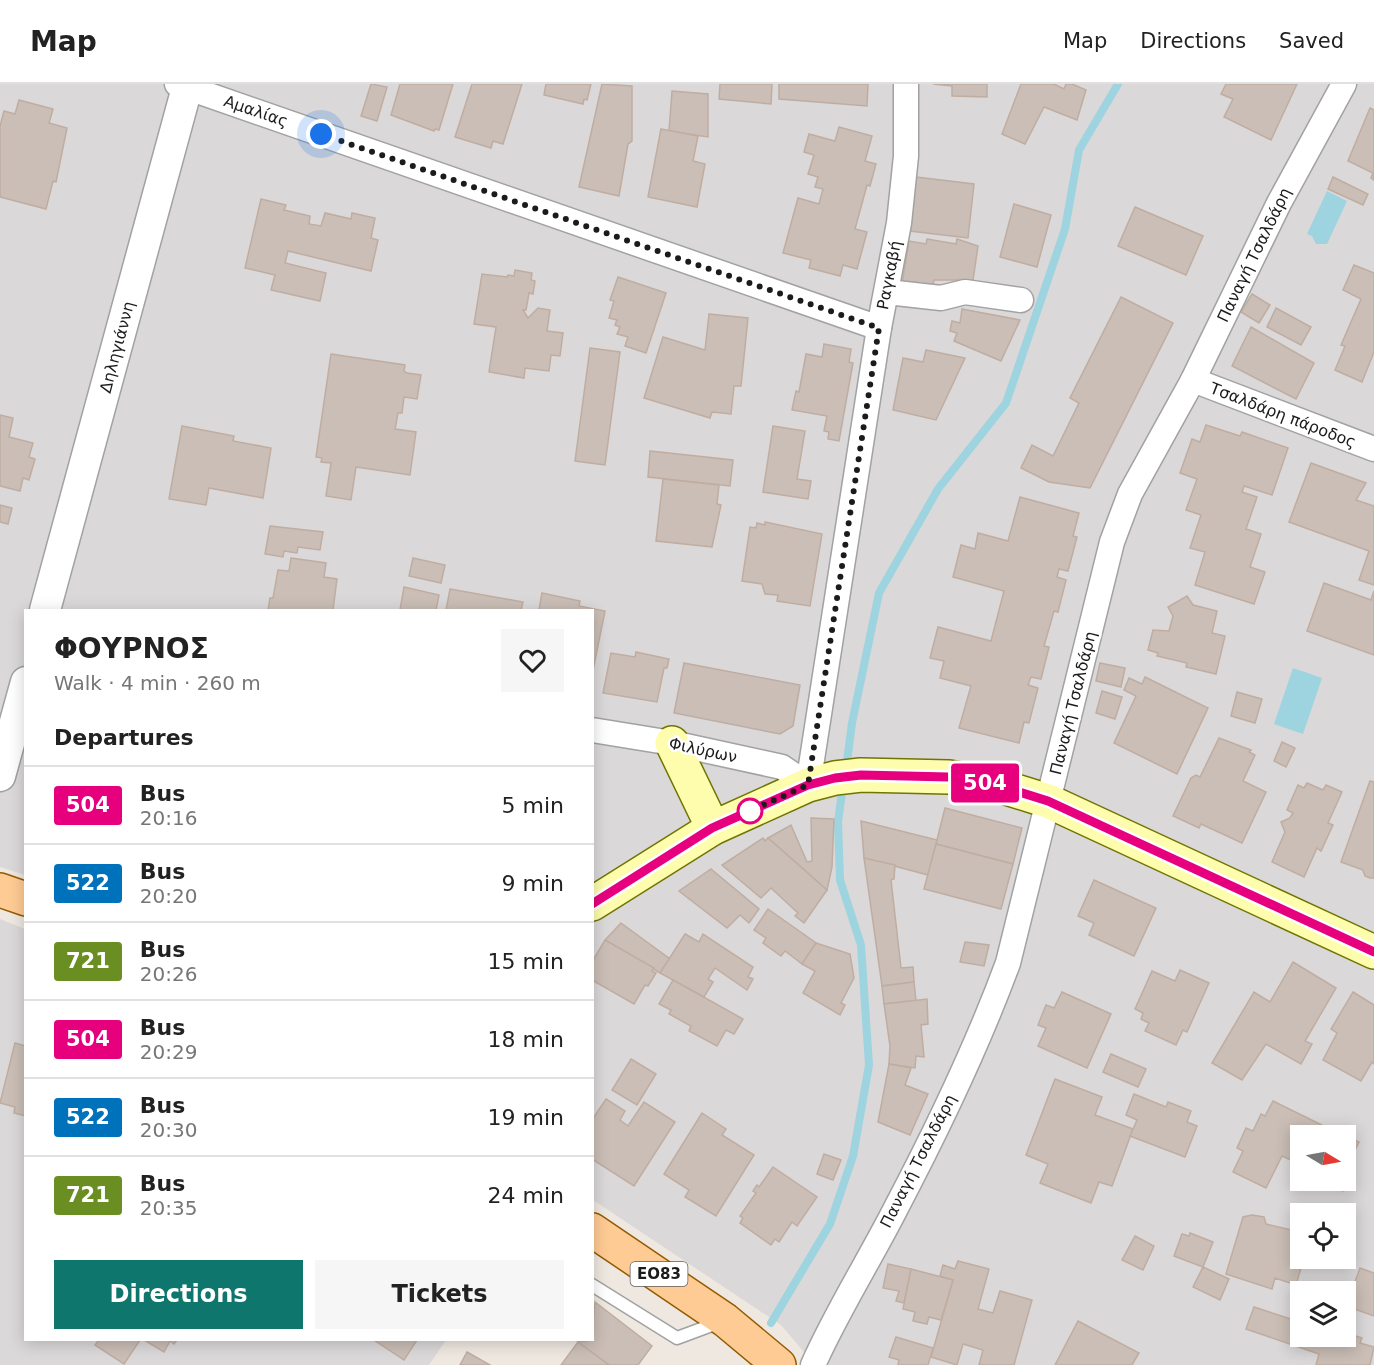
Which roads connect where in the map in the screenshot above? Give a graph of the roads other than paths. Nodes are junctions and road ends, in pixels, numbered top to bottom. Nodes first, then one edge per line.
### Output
1 (906, 84) edge
2 (1344, 84) edge
3 (184, 85) edge
4 (887, 292) junction
5 (1021, 300) dead end
6 (879, 328) junction
7 (1193, 380) junction
8 (1374, 449) edge
9 (45, 609) edge
10 (24, 689) edge
11 (594, 730) edge
12 (672, 743) junction
13 (0, 776) edge
14 (808, 785) junction
15 (1048, 801) junction
16 (712, 828) junction
17 (0, 890) edge
18 (24, 898) edge
19 (594, 903) edge
20 (1374, 952) edge
21 (594, 1231) edge
22 (594, 1286) edge
23 (735, 1328) junction
24 (779, 1365) edge
25 (813, 1365) edge

1 - 4 street, Ραγκαβή
2 - 7 street, Παναγή Τσαλδάρη
3 - 6 street, Αμαλίας
3 - 9 street, Δηληγιάννη
4 - 5 street
4 - 6 street, Ραγκαβή
6 - 14 street, Ραγκαβή
7 - 8 street, Τσαλδάρη πάροδος
7 - 15 street, Παναγή Τσαλδάρη
10 - 13 street
11 - 12 street, Φιλύρων
12 - 14 street, Φιλύρων
12 - 16 main road
14 - 15 main road
14 - 16 main road
15 - 20 main road
15 - 25 street, Παναγή Τσαλδάρη
16 - 19 main road
17 - 18 main road
21 - 23 main road, ΕΟ83
22 - 23 lane
23 - 24 main road, ΕΟ83

